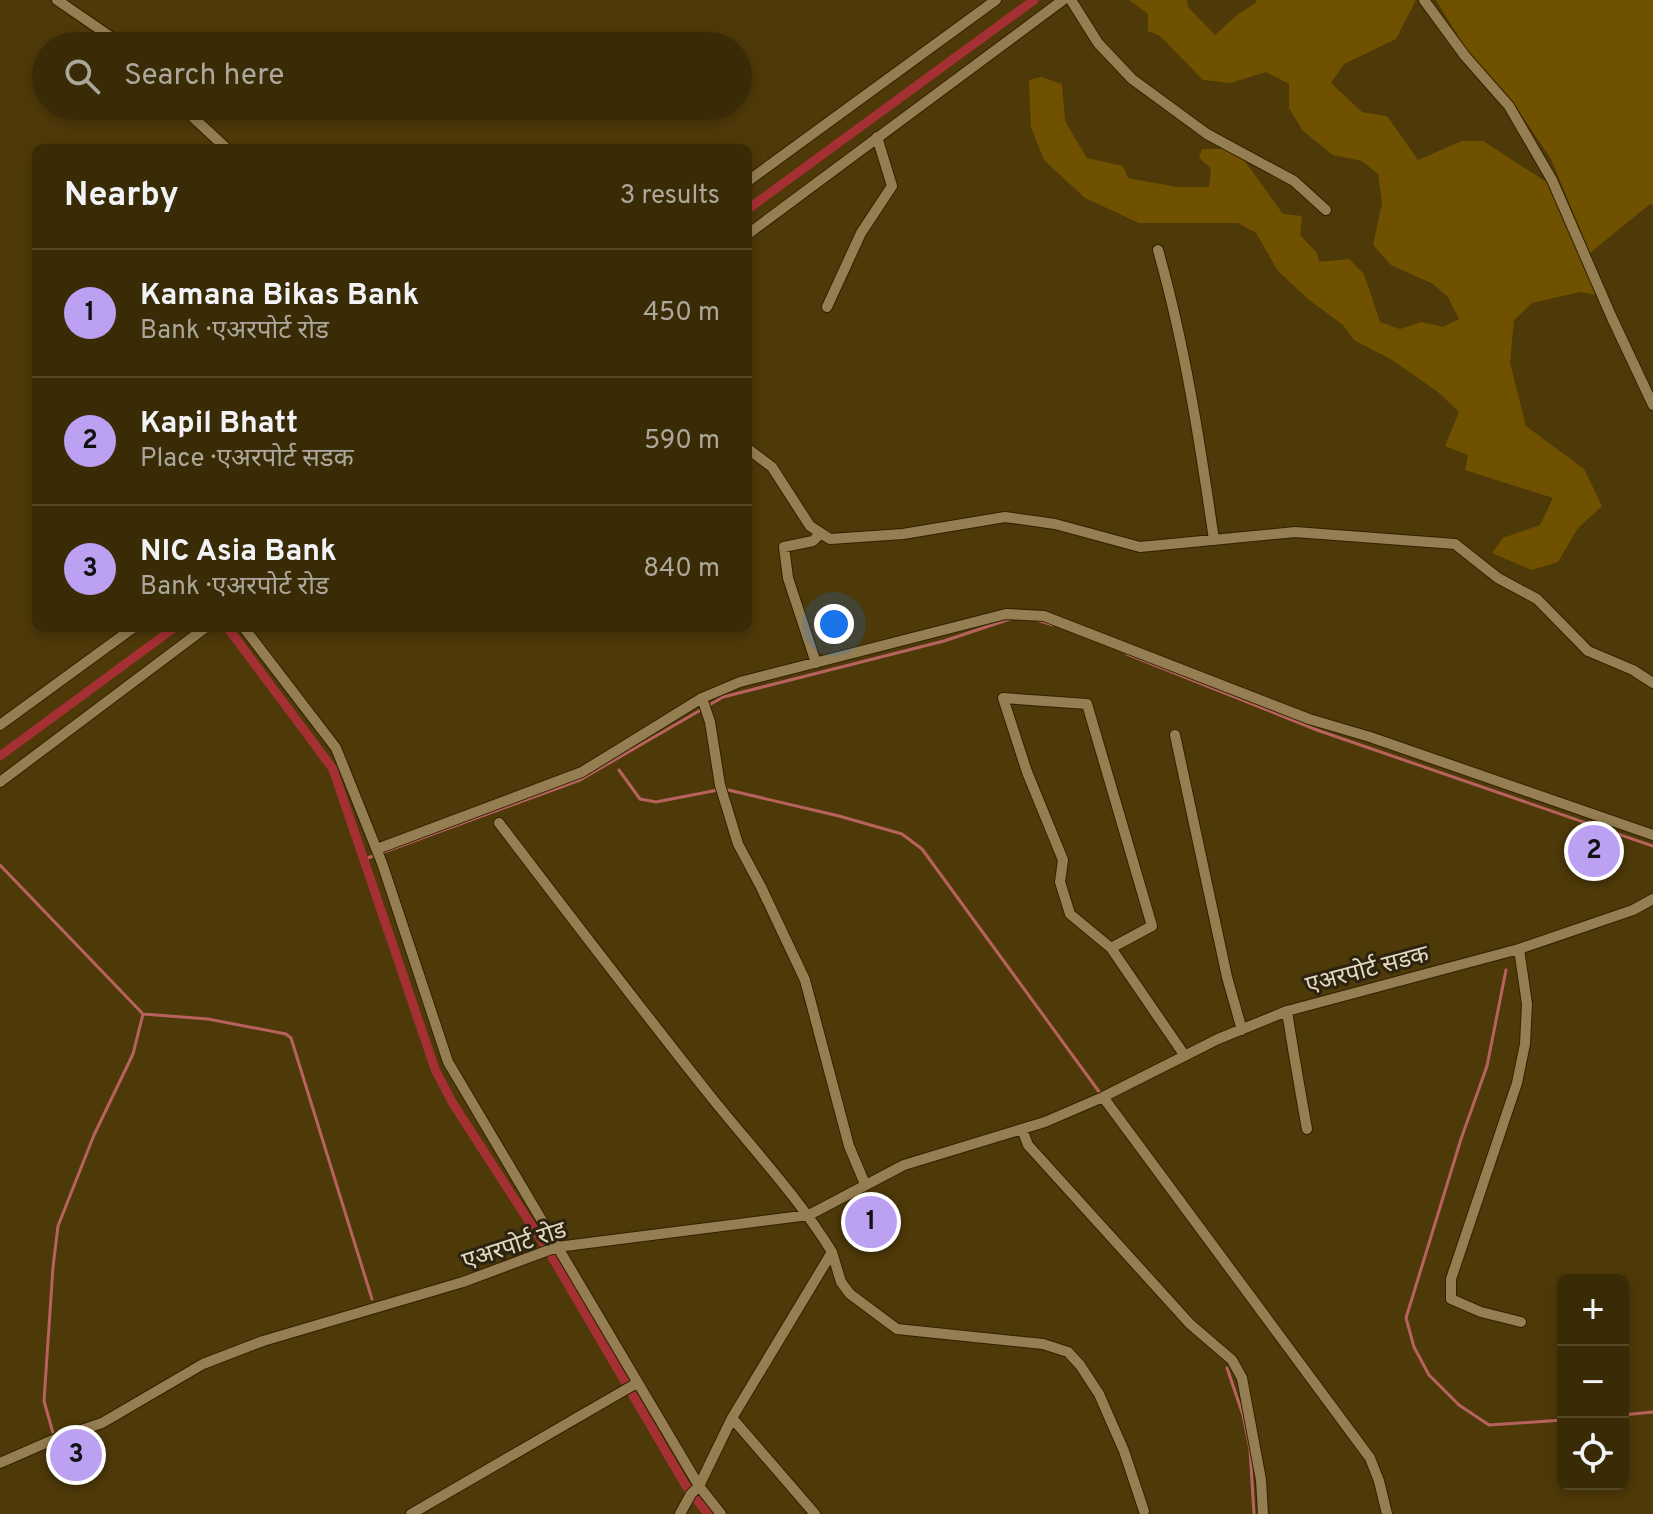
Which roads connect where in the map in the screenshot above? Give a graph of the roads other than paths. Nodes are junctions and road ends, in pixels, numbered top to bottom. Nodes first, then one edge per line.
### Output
1 (57, 0) edge
2 (996, 0) edge
3 (1063, 0) edge
4 (1071, 0) edge
5 (1424, 0) edge
6 (104, 32) edge
7 (196, 120) edge
8 (877, 137) junction
9 (222, 144) edge
10 (752, 178) edge
11 (1326, 210) dead end
12 (752, 231) edge
13 (1158, 250) dead end
14 (827, 307) dead end
15 (1653, 405) edge
16 (752, 452) edge
17 (821, 533) junction
18 (1214, 540) junction
19 (128, 632) edge
20 (200, 632) edge
21 (247, 632) edge
22 (816, 663) junction
23 (1653, 683) edge
24 (702, 698) junction
25 (0, 725) edge
26 (1175, 735) dead end
27 (0, 782) edge
28 (499, 823) dead end
29 (1653, 835) edge
30 (379, 855) junction
31 (1653, 899) edge
32 (1111, 948) junction
33 (1519, 949) junction
34 (1287, 1011) junction
35 (1242, 1030) junction
36 (1185, 1056) junction
37 (1101, 1098) junction
38 (1022, 1129) junction
39 (1307, 1129) dead end
40 (865, 1184) junction
41 (809, 1215) junction
42 (557, 1247) junction
43 (832, 1252) junction
44 (1521, 1322) dead end
45 (632, 1386) junction
46 (732, 1418) junction
47 (0, 1463) edge
48 (695, 1490) junction
49 (1144, 1511) dead end
50 (411, 1514) edge
51 (680, 1514) edge
52 (721, 1514) edge
53 (815, 1514) edge
54 (1263, 1514) edge
55 (1387, 1514) edge

1 - 6 street
2 - 10 street
3 - 8 street
4 - 11 street
5 - 15 street
7 - 9 street
8 - 12 street
8 - 14 street
13 - 18 street
16 - 17 street
17 - 18 street
17 - 22 street
18 - 23 street
19 - 25 street
20 - 27 street
21 - 30 street
22 - 24 street
22 - 29 street
24 - 30 street
24 - 40 street
26 - 35 street
28 - 41 street
30 - 42 street
31 - 33 street, एअरपोर्ट सडक
32 - 32 street
32 - 36 street
33 - 34 street, एअरपोर्ट सडक
33 - 44 street
34 - 35 street, एअरपोर्ट सडक
34 - 39 street
35 - 36 street, एअरपोर्ट सडक
36 - 37 street, एअरपोर्ट सडक
37 - 38 street, एअरपोर्ट रोड
37 - 55 street
38 - 40 street, एअरपोर्ट रोड
38 - 54 street
40 - 41 street, एअरपोर्ट रोड
41 - 42 street, एअरपोर्ट रोड
41 - 43 street
42 - 45 street
42 - 47 street, एअरपोर्ट रोड
43 - 46 street
43 - 49 street
45 - 48 street
45 - 50 street
46 - 48 street
46 - 53 street
48 - 51 street
48 - 52 street

